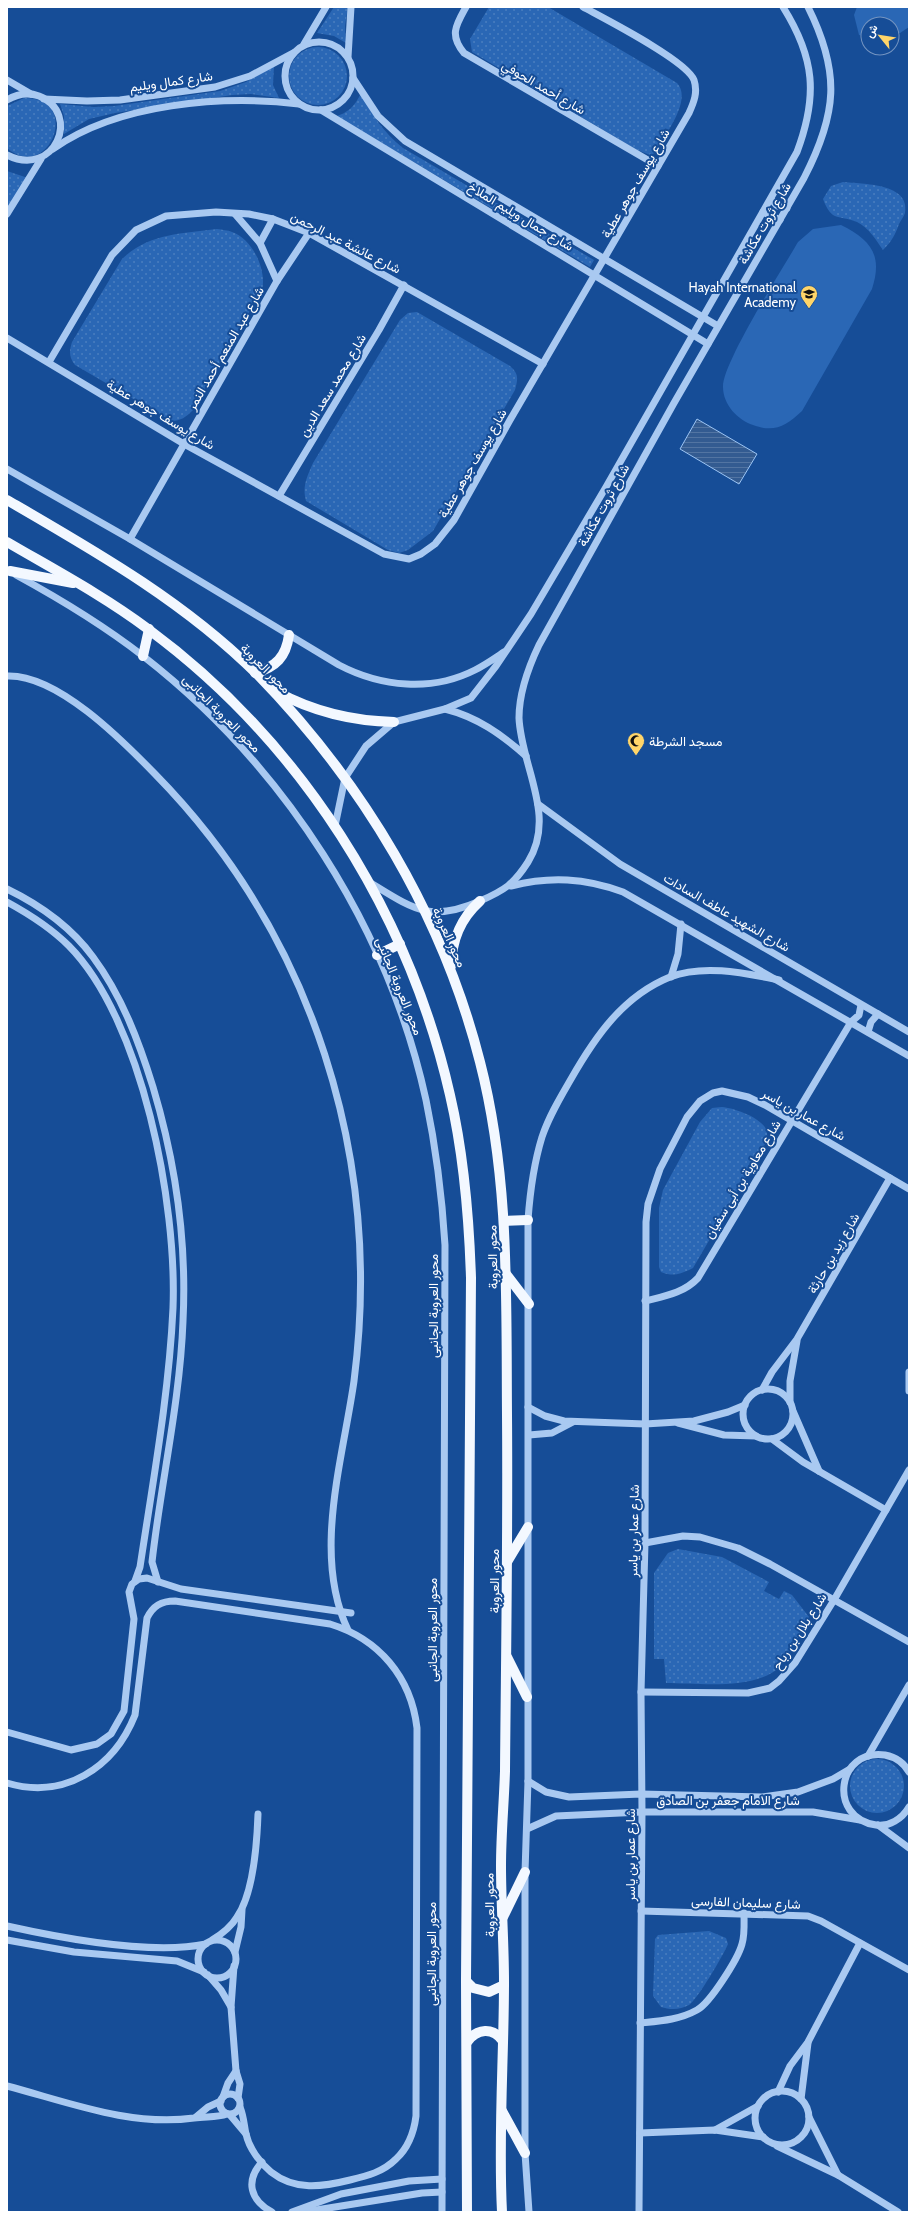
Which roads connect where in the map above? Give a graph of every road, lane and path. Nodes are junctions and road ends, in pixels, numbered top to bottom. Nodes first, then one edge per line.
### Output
1 (326, 7) edge
2 (351, 7) edge
3 (466, 7) edge
4 (584, 7) edge
5 (783, 7) edge
6 (808, 7) edge
7 (304, 44) junction
8 (293, 53) junction
9 (348, 57) junction
10 (353, 78) junction
11 (7, 80) edge
12 (31, 94) junction
13 (44, 98) junction
14 (7, 100) edge
15 (299, 104) junction
16 (321, 110) junction
17 (53, 149) junction
18 (7, 155) edge
19 (40, 159) junction
20 (658, 166) junction
21 (771, 198) junction
22 (787, 208) junction
23 (763, 212) junction
24 (7, 214) edge
25 (235, 214) junction
26 (273, 219) junction
27 (780, 220) junction
28 (309, 233) junction
29 (260, 243) junction
30 (605, 260) junction
31 (596, 275) junction
32 (277, 281) junction
33 (404, 285) junction
34 (704, 317) junction
35 (718, 326) junction
36 (694, 336) junction
37 (7, 338) edge
38 (708, 344) junction
39 (50, 362) junction
40 (543, 364) junction
41 (184, 444) junction
42 (7, 469) edge
43 (279, 496) junction
44 (7, 500) edge
45 (130, 539) junction
46 (7, 542) edge
47 (8, 571) edge
48 (79, 584) junction
49 (150, 629) junction
50 (289, 635) junction
51 (506, 651) junction
52 (143, 656) junction
53 (256, 673) junction
54 (7, 676) edge
55 (271, 689) junction
56 (445, 709) junction
57 (394, 722) junction
58 (526, 756) junction
59 (345, 778) junction
60 (538, 804) junction
61 (335, 826) junction
62 (369, 882) junction
63 (511, 886) junction
64 (7, 889) edge
65 (480, 901) junction
66 (7, 902) edge
67 (426, 912) junction
68 (681, 924) junction
69 (400, 944) junction
70 (377, 955) junction
71 (451, 970) junction
72 (671, 977) junction
73 (778, 980) junction
74 (861, 1004) junction
75 (878, 1014) junction
76 (850, 1022) junction
77 (868, 1032) junction
78 (909, 1032) edge
79 (909, 1056) edge
80 (792, 1119) junction
81 (170, 1147) junction
82 (157, 1150) junction
83 (890, 1178) junction
84 (909, 1189) edge
85 (528, 1220) junction
86 (505, 1221) junction
87 (506, 1274) junction
88 (645, 1301) junction
89 (528, 1304) junction
90 (797, 1339) junction
91 (909, 1372) edge
92 (762, 1390) junction
93 (909, 1391) edge
94 (790, 1402) junction
95 (745, 1405) junction
96 (528, 1407) junction
97 (793, 1411) junction
98 (573, 1422) junction
99 (676, 1423) junction
100 (645, 1424) junction
101 (528, 1435) junction
102 (756, 1436) junction
103 (772, 1439) junction
104 (909, 1470) edge
105 (819, 1471) junction
106 (886, 1510) junction
107 (528, 1527) junction
108 (645, 1543) junction
109 (507, 1562) junction
110 (135, 1581) junction
111 (158, 1582) junction
112 (834, 1600) junction
113 (338, 1610) junction
114 (351, 1613) dead end
115 (348, 1630) junction
116 (909, 1642) edge
117 (506, 1655) junction
118 (909, 1685) edge
119 (641, 1692) junction
120 (527, 1697) junction
121 (7, 1732) edge
122 (868, 1756) junction
123 (850, 1769) junction
124 (909, 1772) edge
125 (528, 1781) junction
126 (7, 1783) edge
127 (641, 1794) junction
128 (909, 1807) edge
129 (642, 1812) junction
130 (258, 1814) dead end
131 (860, 1820) junction
132 (878, 1825) junction
133 (527, 1829) junction
134 (909, 1848) edge
135 (525, 1872) junction
136 (242, 1910) junction
137 (642, 1911) junction
138 (744, 1913) junction
139 (502, 1919) junction
140 (7, 1926) edge
141 (7, 1940) edge
142 (209, 1942) junction
143 (860, 1943) junction
144 (235, 1952) junction
145 (234, 1966) junction
146 (909, 1970) edge
147 (205, 1973) junction
148 (466, 1982) junction
149 (504, 1985) junction
150 (231, 2008) junction
151 (640, 2023) junction
152 (503, 2041) junction
153 (467, 2042) junction
154 (808, 2042) junction
155 (236, 2071) junction
156 (7, 2086) edge
157 (778, 2092) junction
158 (238, 2098) junction
159 (222, 2099) junction
160 (801, 2099) junction
161 (758, 2106) junction
162 (240, 2108) junction
163 (502, 2111) junction
164 (229, 2114) junction
165 (809, 2117) junction
166 (196, 2118) junction
167 (715, 2130) junction
168 (640, 2133) junction
169 (246, 2134) junction
170 (763, 2137) junction
171 (774, 2144) junction
172 (525, 2154) junction
173 (262, 2162) junction
174 (838, 2175) junction
175 (442, 2179) junction
176 (419, 2181) junction
177 (442, 2192) junction
178 (406, 2195) junction
179 (303, 2210) junction
180 (272, 2212) edge
181 (292, 2212) edge
182 (442, 2212) edge
183 (467, 2212) edge
184 (502, 2212) edge
185 (529, 2212) edge
186 (639, 2212) edge
187 (898, 2212) edge

1 - 7 street
2 - 9 street
3 - 20 street, شارع أحمد الحوفي
4 - 20 street, شارع يوسف جوهر عطية
5 - 21 street, شارع ثروت عكاشة
6 - 22 street, شارع ثروت عكاشة
7 - 8 street
7 - 9 street
8 - 13 street, شارع كمال ويليم
8 - 15 street
9 - 10 street
10 - 16 street
10 - 30 street, شارع جمال ويليم الملاخ
11 - 12 street
12 - 13 street, شارع كمال ويليم
12 - 14 street
13 - 17 street
15 - 16 street
15 - 17 street, شارع كمال ويليم
16 - 31 street, شارع جمال ويليم الملاخ
17 - 19 street, شارع كمال ويليم
18 - 19 street
19 - 24 street
20 - 30 street, شارع يوسف جوهر عطية
21 - 22 street
21 - 23 street, شارع ثروت عكاشة
22 - 27 street, شارع ثروت عكاشة
23 - 27 street
23 - 34 street, شارع ثروت عكاشة
25 - 26 street, شارع عائشة عبد الرحمن
25 - 29 street
25 - 39 street, شارع عائشة عبد الرحمن
26 - 28 street, شارع عائشة عبد الرحمن
26 - 29 street
27 - 35 street, شارع ثروت عكاشة
28 - 32 street, شارع عبد المنعم أحمد النمر
28 - 33 street, شارع عائشة عبد الرحمن
29 - 32 street
30 - 31 street, شارع يوسف جوهر عطية
30 - 34 street, شارع جمال ويليم الملاخ
31 - 36 street, شارع جمال ويليم الملاخ
31 - 40 street, شارع يوسف جوهر عطية
32 - 41 street, شارع عبد المنعم أحمد النمر
33 - 40 street, شارع عائشة عبد الرحمن
33 - 43 street, شارع محمد سعد الدين
34 - 35 street, شارع جمال ويليم الملاخ
34 - 36 street, شارع ثروت عكاشة
35 - 38 street, شارع ثروت عكاشة
36 - 38 street, شارع جمال ويليم الملاخ
36 - 51 street, شارع ثروت عكاشة
37 - 39 street, شارع يوسف جوهر عطية
38 - 58 street, شارع ثروت عكاشة
39 - 41 street, شارع يوسف جوهر عطية
40 - 43 street, شارع يوسف جوهر عطية
41 - 43 street, شارع يوسف جوهر عطية
41 - 45 street, شارع عبد المنعم أحمد النمر
42 - 45 street
44 - 53 main road, محور العروبة
45 - 50 street
46 - 48 main road, محور العروبة
47 - 48 main road
47 - 52 street, محور العروبة الجانبى
48 - 49 main road, محور العروبة
49 - 52 main road
49 - 61 main road, محور العروبة
50 - 51 street
50 - 53 main road
51 - 56 street, شارع ثروت عكاشة
52 - 70 street, محور العروبة الجانبى
53 - 55 main road, محور العروبة
54 - 113 street
55 - 57 main road
55 - 59 main road, محور العروبة
56 - 57 street, شارع ثروت عكاشة
56 - 58 street
57 - 59 street, شارع ثروت عكاشة
58 - 60 street, شارع ثروت عكاشة
59 - 61 street, شارع ثروت عكاشة
59 - 67 main road, محور العروبة
60 - 63 street, شارع ثروت عكاشة
60 - 74 street, شارع الشهيد عاطف السادات
61 - 62 main road, محور العروبة
62 - 67 street, شارع ثروت عكاشة
62 - 69 main road, محور العروبة
63 - 65 street, شارع ثروت عكاشة
63 - 68 street
64 - 81 street
65 - 67 street, شارع ثروت عكاشة
65 - 71 main road
66 - 82 street
67 - 71 main road, محور العروبة
68 - 72 street
68 - 73 street
69 - 70 main road
69 - 148 main road, محور العروبة
70 - 175 street, محور العروبة الجانبى
71 - 86 main road, محور العروبة
72 - 73 street
72 - 85 street
73 - 76 street
74 - 75 street, شارع الشهيد عاطف السادات
74 - 76 street, شارع معاوية بن أبى سفيان
75 - 77 street
75 - 78 street, شارع الشهيد عاطف السادات
76 - 77 street
76 - 80 street, شارع معاوية بن أبى سفيان
77 - 79 street
80 - 83 street, شارع عمار بن ياسر
80 - 88 street, شارع معاوية بن أبى سفيان
80 - 88 street, شارع عمار بن ياسر
81 - 82 street
81 - 111 street
82 - 110 street
83 - 84 street, شارع عمار بن ياسر
83 - 90 street, شارع زيد بن حارثة
85 - 86 main road
85 - 89 street
86 - 87 main road, محور العروبة
87 - 89 main road
87 - 109 main road, محور العروبة
88 - 100 street, شارع عمار بن ياسر
89 - 96 street
90 - 92 street, شارع زيد بن حارثة
90 - 94 street, شارع زيد بن حارثة
91 - 93 street
92 - 94 street
92 - 95 street
94 - 97 street
95 - 99 street
95 - 102 street
96 - 98 street
96 - 101 street
97 - 103 street
97 - 105 street
98 - 100 street
98 - 101 street
99 - 100 street
99 - 102 street
100 - 108 street, شارع عمار بن ياسر
101 - 107 street
102 - 103 street
103 - 105 street
104 - 106 street, شارع بلال بن رباح
105 - 106 street
106 - 112 street, شارع بلال بن رباح
107 - 109 main road
107 - 120 street
108 - 112 street
108 - 119 street, شارع عمار بن ياسر
109 - 117 main road, محور العروبة
110 - 111 street
110 - 121 street
111 - 113 street
112 - 116 street
112 - 119 street, شارع بلال بن رباح
113 - 114 street
113 - 115 street
115 - 126 street
115 - 173 street
117 - 120 main road
117 - 139 main road, محور العروبة
118 - 122 street
119 - 127 street, شارع عمار بن ياسر
120 - 125 street
122 - 123 street, شارع الامام جعفر بن الصادق
122 - 124 street
123 - 127 street, شارع الامام جعفر بن الصادق
123 - 131 street
125 - 127 street, شارع الامام جعفر بن الصادق
125 - 133 street
127 - 129 street, شارع عمار بن ياسر
128 - 132 street
129 - 131 street, شارع الامام جعفر بن الصادق
129 - 133 street, شارع الامام جعفر بن الصادق
129 - 137 street, شارع عمار بن ياسر
130 - 136 street
131 - 132 street, شارع الامام جعفر بن الصادق
132 - 134 street
133 - 135 street
135 - 139 main road
135 - 172 street
136 - 142 street
136 - 144 street
137 - 138 street, شارع سليمان الفارسى
137 - 151 street, شارع عمار بن ياسر
138 - 143 street, شارع سليمان الفارسى
138 - 151 street
139 - 149 main road, محور العروبة
140 - 142 street
141 - 147 street
142 - 144 street
142 - 147 street
143 - 146 street, شارع سليمان الفارسى
143 - 154 street
144 - 145 street
145 - 147 street
145 - 150 street
147 - 150 street
148 - 149 main road
148 - 153 main road, محور العروبة
149 - 152 main road, محور العروبة
150 - 155 street
151 - 168 street, شارع عمار بن ياسر
152 - 153 main road
152 - 163 main road, محور العروبة
153 - 183 main road, محور العروبة
154 - 157 street
154 - 160 street
155 - 158 street
155 - 159 street
156 - 166 street
157 - 160 street
157 - 161 street
158 - 159 street
158 - 162 street
159 - 164 street
159 - 166 street
160 - 165 street
161 - 167 street
161 - 170 street
162 - 164 street
162 - 169 street
163 - 172 main road
163 - 184 main road, محور العروبة
164 - 166 street
164 - 169 street
165 - 171 street
165 - 174 street
167 - 168 street
167 - 170 street
168 - 186 street, شارع عمار بن ياسر
169 - 173 street
170 - 171 street
171 - 174 street
172 - 185 street
173 - 180 street
174 - 187 street
175 - 176 street
175 - 177 street, محور العروبة الجانبى
176 - 178 street
176 - 179 street
177 - 178 street
177 - 182 street, محور العروبة الجانبى
178 - 179 street
179 - 181 street

